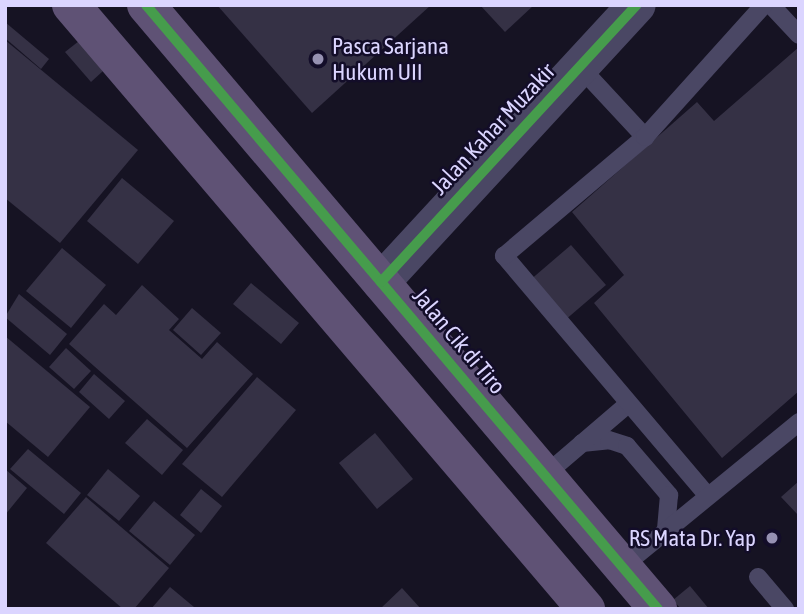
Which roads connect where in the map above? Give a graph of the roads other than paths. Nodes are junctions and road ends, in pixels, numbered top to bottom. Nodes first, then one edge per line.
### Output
1 (71, 5) edge
2 (145, 5) edge
3 (637, 5) edge
4 (764, 5) edge
5 (771, 5) edge
6 (799, 35) edge
7 (580, 67) junction
8 (645, 137) junction
9 (381, 282) junction
10 (342, 323) junction
11 (628, 404) junction
12 (799, 422) edge
13 (582, 443) junction
14 (545, 475) junction
15 (707, 495) junction
16 (666, 530) junction
17 (622, 567) junction
18 (758, 577) dead end
19 (586, 609) edge
20 (658, 609) edge
21 (785, 609) edge

1 - 10 main road
2 - 9 main road, Jalan Cik di Tiro
3 - 7 street, Jalan Kahar Muzakir
4 - 8 lane
5 - 6 lane
7 - 8 lane
7 - 9 street, Jalan Kahar Muzakir
8 - 11 lane
9 - 10 main road
9 - 14 main road, Jalan Cik di Tiro
10 - 19 main road
11 - 13 lane
11 - 15 lane
12 - 15 lane
13 - 14 lane
13 - 16 lane
14 - 17 main road, Jalan Cik di Tiro
15 - 16 lane
16 - 17 lane
17 - 20 main road, Jalan Cik di Tiro
18 - 21 lane

